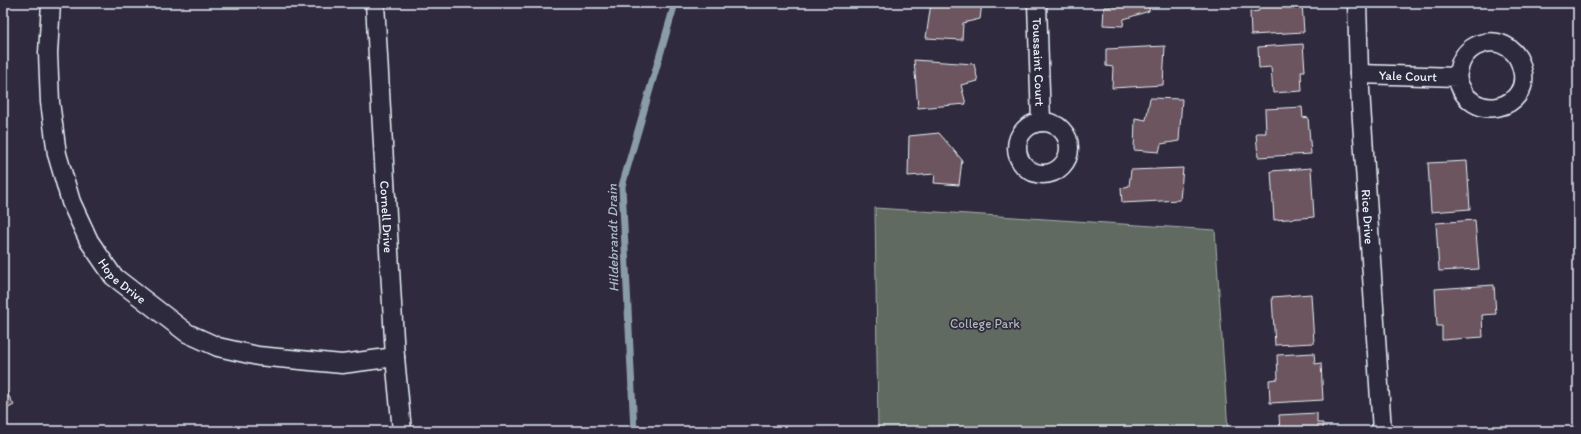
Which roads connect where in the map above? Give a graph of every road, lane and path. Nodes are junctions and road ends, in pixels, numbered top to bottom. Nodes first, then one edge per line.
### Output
1 (51, 3) edge
2 (375, 3) edge
3 (1037, 3) edge
4 (1357, 3) edge
5 (1359, 74) junction
6 (1457, 77) dead end
7 (1042, 122) dead end
8 (395, 356) junction
9 (402, 431) edge
10 (1382, 431) edge

1 - 8 street, Hope Drive
2 - 8 street, Cornell Drive
3 - 7 street, Toussaint Court
4 - 5 street, Rice Drive
5 - 6 street, Yale Court
5 - 10 street, Rice Drive
8 - 9 street, Cornell Drive

